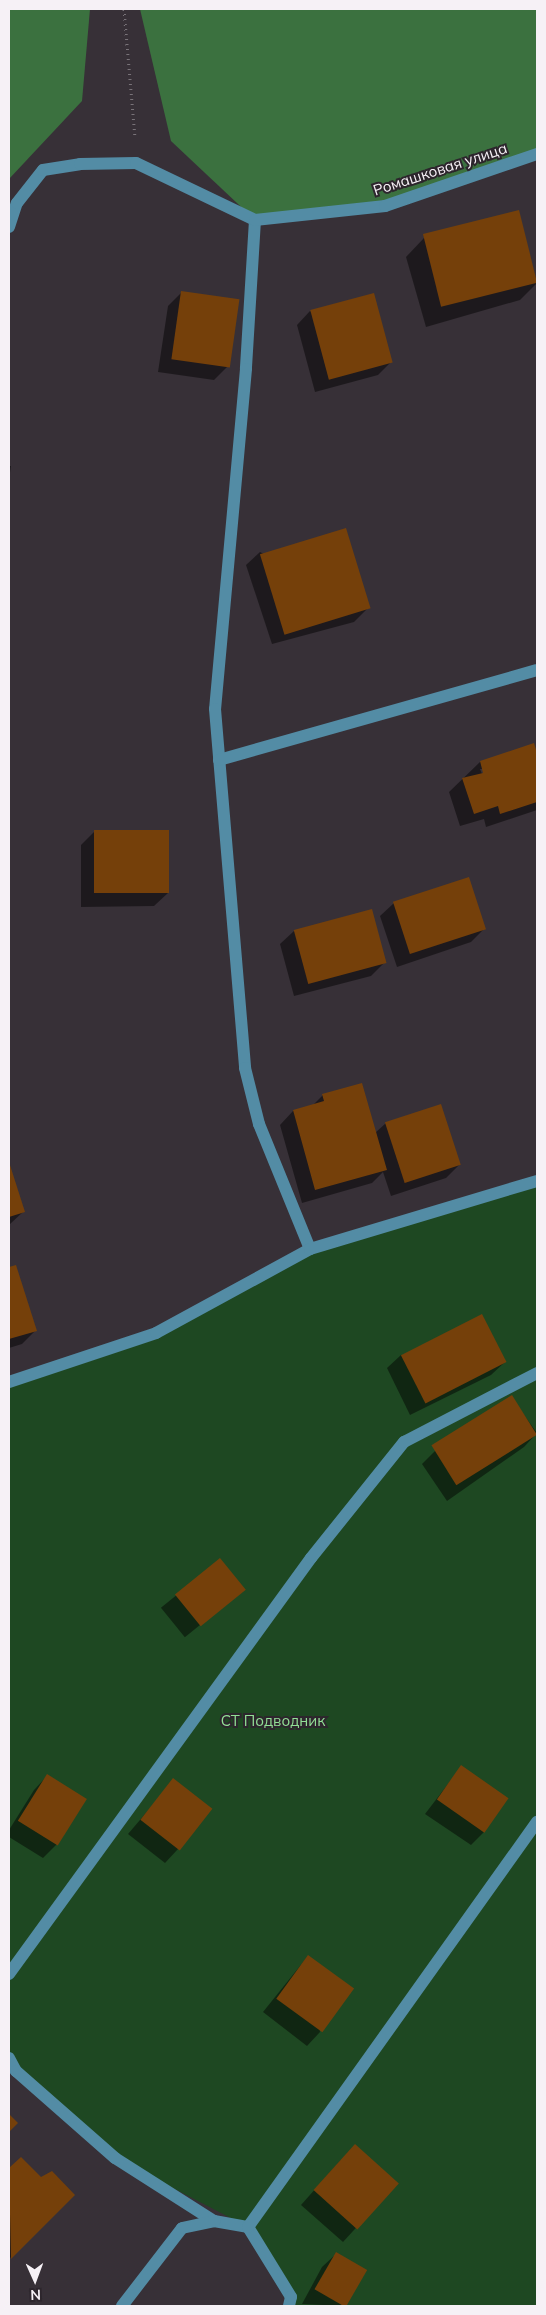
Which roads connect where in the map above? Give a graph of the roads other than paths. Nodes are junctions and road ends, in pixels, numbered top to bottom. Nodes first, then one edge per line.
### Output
1 (537, 154) edge
2 (255, 220) junction
3 (9, 227) edge
4 (537, 670) edge
5 (219, 760) junction
6 (537, 1181) edge
7 (310, 1249) junction
8 (537, 1373) edge
9 (9, 1382) edge
10 (537, 1822) edge
11 (9, 1974) edge
12 (9, 2058) edge
13 (214, 2221) junction
14 (248, 2227) junction
15 (122, 2306) edge
16 (289, 2306) edge

1 - 2 lane, Ромашковая улица
2 - 3 lane
2 - 5 lane
4 - 5 lane
5 - 7 lane
6 - 7 lane
7 - 9 lane
8 - 11 lane
10 - 14 lane
12 - 13 lane
13 - 14 lane
13 - 15 lane
14 - 16 lane

